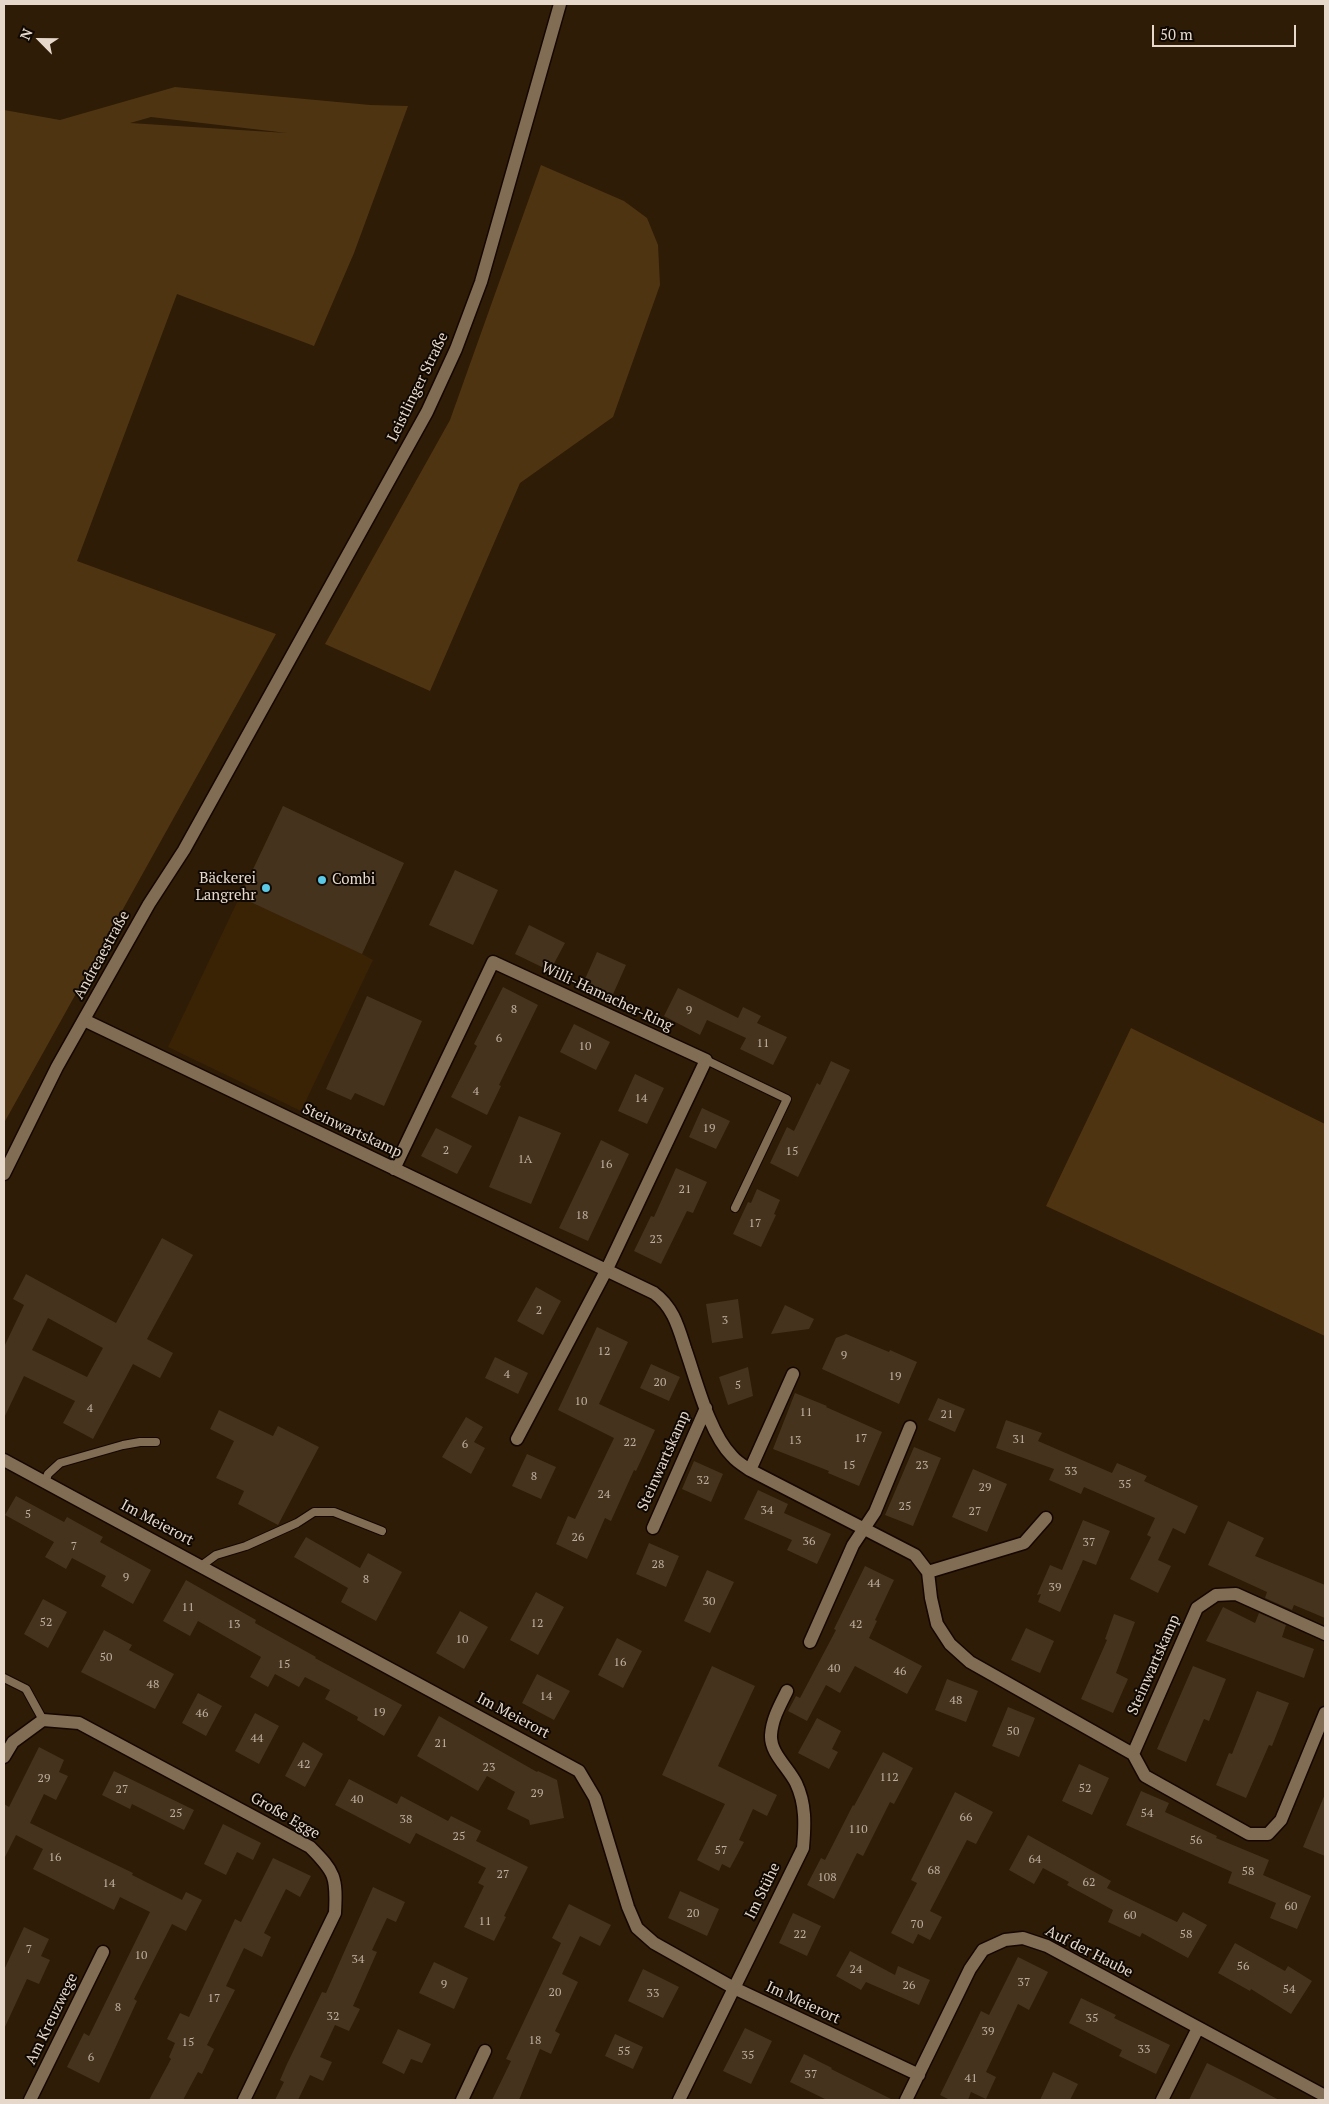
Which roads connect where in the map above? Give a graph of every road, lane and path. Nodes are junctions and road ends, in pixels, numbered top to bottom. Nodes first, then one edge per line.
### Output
1 (560, 4) edge
2 (236, 757) joint
3 (84, 1020) junction
4 (706, 1060) junction
5 (394, 1168) junction
6 (4, 1174) edge
7 (735, 1208) dead end
8 (607, 1269) junction
9 (792, 1374) dead end
10 (706, 1408) junction
11 (910, 1427) dead end
12 (517, 1439) dead end
13 (156, 1442) dead end
14 (4, 1460) edge
15 (750, 1470) junction
16 (44, 1482) junction
17 (1046, 1518) dead end
18 (653, 1528) dead end
19 (864, 1528) junction
20 (382, 1531) dead end
21 (201, 1566) junction
22 (928, 1572) junction
23 (1325, 1634) edge
24 (810, 1642) dead end
25 (4, 1678) edge
26 (787, 1691) dead end
27 (1325, 1713) edge
28 (43, 1720) junction
29 (1133, 1754) junction
30 (4, 1757) edge
31 (103, 1952) dead end
32 (734, 1988) junction
33 (1198, 2028) junction
34 (485, 2051) dead end
35 (919, 2075) junction
36 (1325, 2096) edge
37 (30, 2100) edge
38 (244, 2100) edge
39 (462, 2100) edge
40 (679, 2100) edge
41 (906, 2100) edge
42 (1162, 2100) edge

1 - 2 street, Leistlinger Straße
2 - 3 street, Andreaestraße
3 - 5 street, Steinwartskamp
3 - 6 street, Andreaestraße
4 - 5 street, Willi-Hamacher-Ring
4 - 7 lane
4 - 8 street
5 - 8 street, Steinwartskamp
8 - 10 street, Steinwartskamp
8 - 12 street
9 - 15 street
10 - 15 street, Steinwartskamp
10 - 18 street, Steinwartskamp
11 - 19 street
13 - 16 lane
14 - 16 street, Im Meierort
15 - 19 street, Steinwartskamp
16 - 21 street, Im Meierort
17 - 22 street
19 - 22 street, Steinwartskamp
19 - 24 street
20 - 21 lane
21 - 32 street, Im Meierort
22 - 29 street
23 - 29 street, Steinwartskamp
25 - 28 lane
26 - 32 street, Im Stühe
27 - 29 street
28 - 30 street
28 - 38 street, Große Egge
31 - 37 street, Am Kreuzwege
32 - 35 street, Im Meierort
32 - 40 street, Im Stühe
33 - 35 street, Auf der Haube
33 - 36 street, Auf der Haube
33 - 42 street
34 - 39 street
35 - 41 street, Auf der Haube

